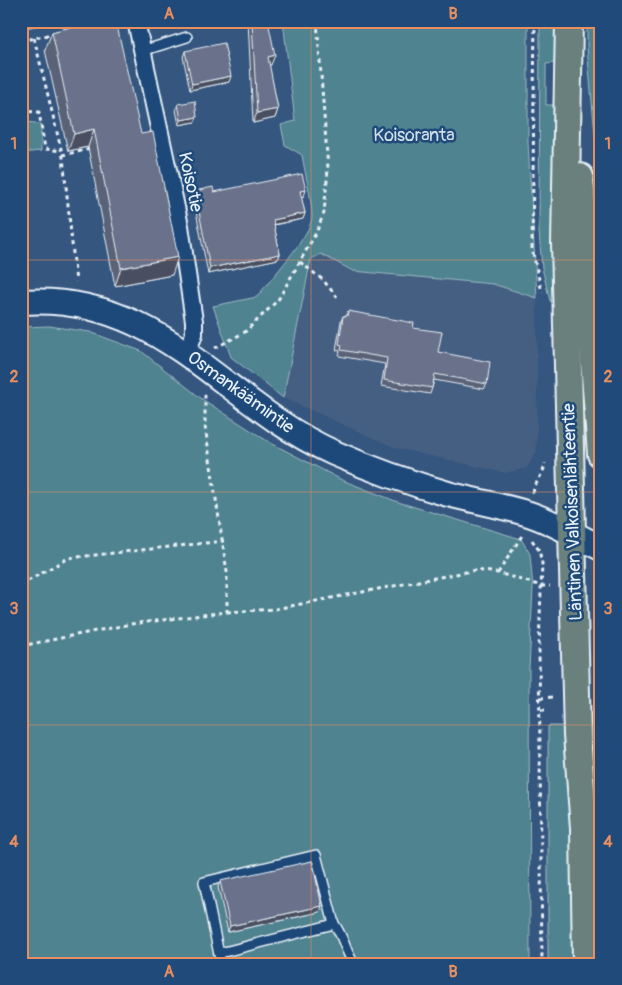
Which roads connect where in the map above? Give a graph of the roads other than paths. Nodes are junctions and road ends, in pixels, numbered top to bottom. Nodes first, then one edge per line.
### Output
1 (117, 21) edge
2 (136, 21) edge
3 (569, 21) edge
4 (101, 36) edge
5 (187, 37) dead end
6 (142, 51) junction
7 (568, 59) junction
8 (21, 302) edge
9 (187, 352) junction
10 (601, 454) edge
11 (601, 528) edge
12 (572, 534) junction
13 (601, 548) edge
14 (601, 836) edge
15 (334, 924) junction
16 (220, 953) junction
17 (222, 964) edge
18 (354, 964) edge
19 (586, 964) edge
20 (599, 964) edge

1 - 4 lane
2 - 6 street, Koisotie
3 - 7 main road, Läntinen Valkoisenlähteentie
5 - 6 lane
6 - 9 street, Koisotie
7 - 10 main road, Läntinen Valkoisenlähteentie
7 - 12 main road, Läntinen Valkoisenlähteentie
8 - 9 street, Osmankäämintie
9 - 12 street, Osmankäämintie
11 - 12 street
12 - 13 street, Osmankäämintie
12 - 19 main road, Läntinen Valkoisenlähteentie
14 - 20 main road
15 - 16 lane
15 - 16 lane
15 - 18 lane
16 - 17 lane

